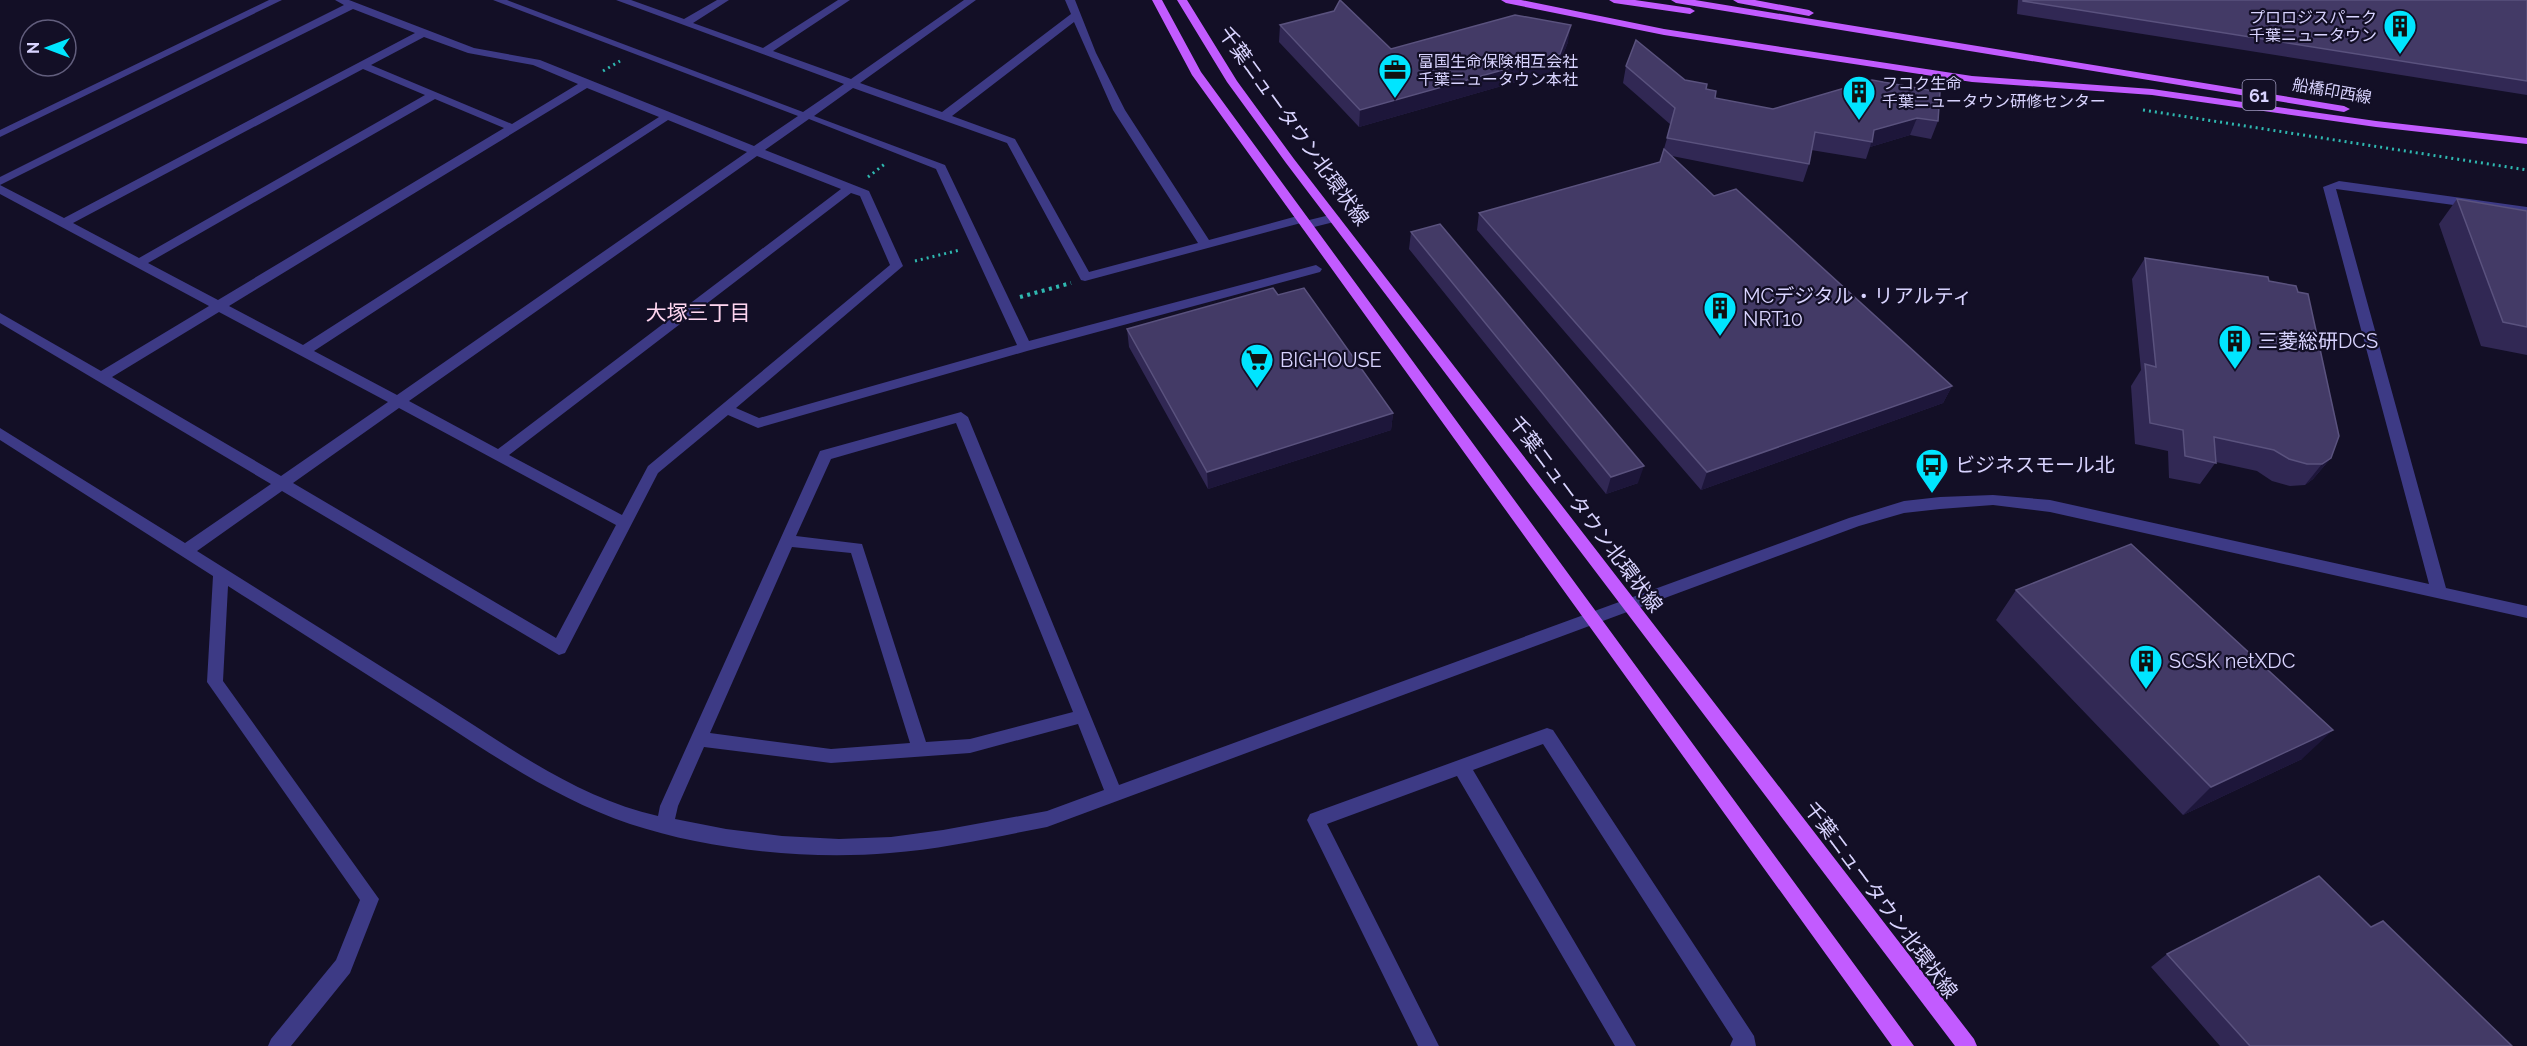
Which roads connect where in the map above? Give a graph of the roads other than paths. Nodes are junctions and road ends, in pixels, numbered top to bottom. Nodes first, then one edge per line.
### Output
1 (277, 0) edge
2 (340, 0) edge
3 (498, 0) edge
4 (621, 0) edge
5 (724, 0) edge
6 (845, 0) edge
7 (971, 0) edge
8 (1070, 0) edge
9 (1157, 0) edge
10 (1182, 0) edge
11 (1506, 0) edge
12 (1614, 0) edge
13 (1676, 0) edge
14 (1738, 0) edge
15 (1761, 2) edge
16 (352, 5) junction
17 (1076, 15) junction
18 (686, 23) junction
19 (423, 33) junction
20 (1990, 51) junction
21 (764, 52) junction
22 (362, 65) junction
23 (586, 84) junction
24 (852, 84) junction
25 (434, 95) junction
26 (798, 113) dead end
27 (667, 116) junction
28 (943, 117) junction
29 (814, 119) dead end
30 (513, 128) junction
31 (0, 134) edge
32 (2527, 140) edge
33 (756, 151) junction
34 (0, 182) edge
35 (852, 188) junction
36 (0, 189) edge
37 (2527, 211) edge
38 (1334, 218) junction
39 (1303, 222) junction
40 (64, 223) junction
41 (1206, 245) junction
42 (139, 263) junction
43 (1316, 269) dead end
44 (219, 306) junction
45 (0, 317) edge
46 (1025, 347) junction
47 (304, 351) junction
48 (101, 377) junction
49 (399, 402) junction
50 (726, 409) junction
51 (0, 434) edge
52 (499, 456) junction
53 (282, 483) junction
54 (625, 523) junction
55 (787, 541) junction
56 (184, 552) junction
57 (220, 575) junction
58 (2439, 592) junction
59 (1629, 605) junction
60 (2527, 612) edge
61 (1592, 619) junction
62 (1083, 716) junction
63 (699, 739) junction
64 (920, 750) junction
65 (1461, 766) junction
66 (1115, 795) junction
67 (665, 825) junction
68 (278, 1046) edge
69 (1430, 1046) edge
70 (1626, 1046) edge
71 (1740, 1046) edge
72 (1904, 1046) edge
73 (1967, 1046) edge

1 - 31 street
2 - 16 street
3 - 26 street
4 - 18 street
5 - 18 street
6 - 21 street
7 - 24 street
8 - 17 street
9 - 39 main road
10 - 38 main road, 千葉ニュータウン北環状線
11 - 32 main road, 61
12 - 20 main road, 船橋印西線 / 61
13 - 20 main road, 船橋印西線 / 61
14 - 15 main road, 61
15 - 20 main road, 61
16 - 19 street
16 - 34 street
17 - 28 street
17 - 41 street
18 - 21 street
19 - 22 street
19 - 23 street
20 - 32 main road, 船橋印西線 / 61
21 - 24 street
22 - 25 street
22 - 40 street
23 - 27 street
23 - 30 street
24 - 28 street
24 - 33 street
25 - 30 street
25 - 42 street
27 - 33 street
27 - 47 street
28 - 41 street
29 - 46 street
30 - 44 street
33 - 35 street
33 - 49 street
35 - 50 street
35 - 52 street
36 - 40 street
37 - 58 street
38 - 39 street
38 - 59 main road, 千葉ニュータウン北環状線
39 - 41 street
39 - 61 main road
40 - 42 street
42 - 44 street
43 - 46 street
44 - 47 street
44 - 48 street
45 - 48 street
46 - 50 street
47 - 49 street
48 - 53 street
49 - 52 street
49 - 53 street
50 - 54 street
51 - 56 street
52 - 54 street
53 - 54 street
53 - 56 street
55 - 62 street
55 - 63 street
55 - 64 street
56 - 57 street
57 - 67 street
57 - 68 street
58 - 59 street
58 - 60 street
59 - 61 street
59 - 73 main road, 千葉ニュータウン北環状線
61 - 66 street
61 - 72 main road
62 - 64 street
62 - 66 street
63 - 64 street
63 - 67 street
65 - 69 street
65 - 70 street
65 - 71 street
66 - 67 street

